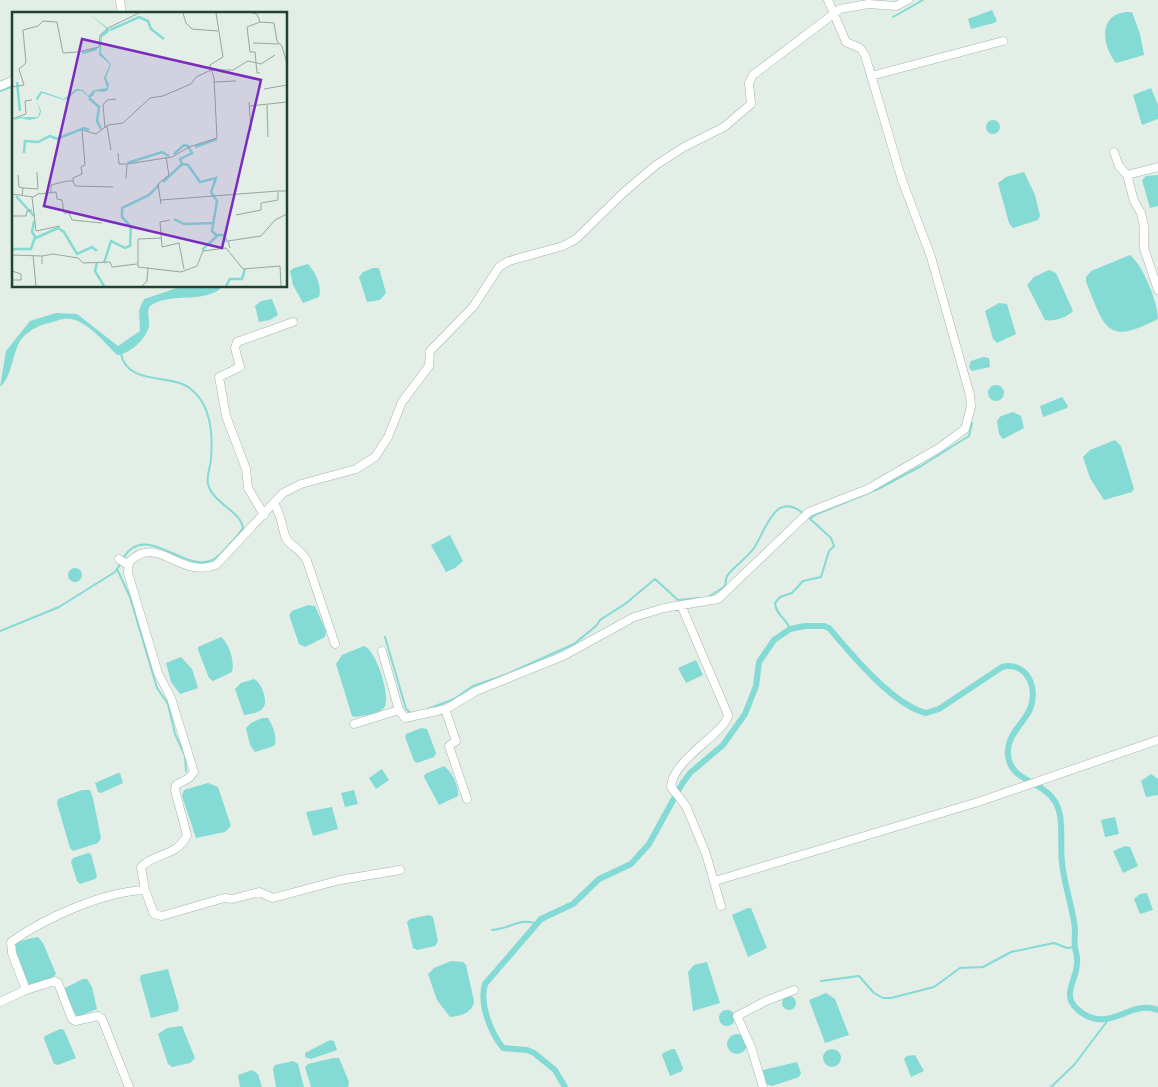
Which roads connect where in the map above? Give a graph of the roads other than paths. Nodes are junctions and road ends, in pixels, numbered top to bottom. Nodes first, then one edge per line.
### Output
1 (828, 0) edge
2 (908, 0) edge
3 (833, 14) junction
4 (1003, 41) dead end
5 (871, 76) junction
6 (12, 81) edge
7 (0, 86) edge
8 (1114, 152) dead end
9 (1158, 167) edge
10 (1127, 175) junction
11 (1158, 290) edge
12 (294, 322) dead end
13 (274, 504) junction
14 (264, 515) junction
15 (681, 605) junction
16 (335, 644) dead end
17 (382, 651) dead end
18 (446, 709) junction
19 (399, 710) junction
20 (354, 724) dead end
21 (1158, 740) edge
22 (467, 799) dead end
23 (400, 870) dead end
24 (715, 881) junction
25 (145, 890) junction
26 (722, 906) dead end
27 (10, 944) junction
28 (0, 946) edge
29 (26, 990) junction
30 (794, 990) dead end
31 (0, 1002) edge
32 (129, 1087) edge
33 (763, 1087) edge

1 - 3 street
2 - 3 street
3 - 5 street
3 - 13 street
4 - 5 street
5 - 15 street
6 - 7 street
8 - 10 street
9 - 10 street
10 - 11 street
12 - 14 street
13 - 14 street
13 - 16 street
14 - 25 street
15 - 18 street
15 - 24 street
17 - 19 street
18 - 19 street
18 - 22 street
19 - 20 street
21 - 24 street
23 - 25 street
24 - 26 street
25 - 27 street
27 - 28 street
27 - 29 street
29 - 31 street
29 - 32 street
30 - 33 street

